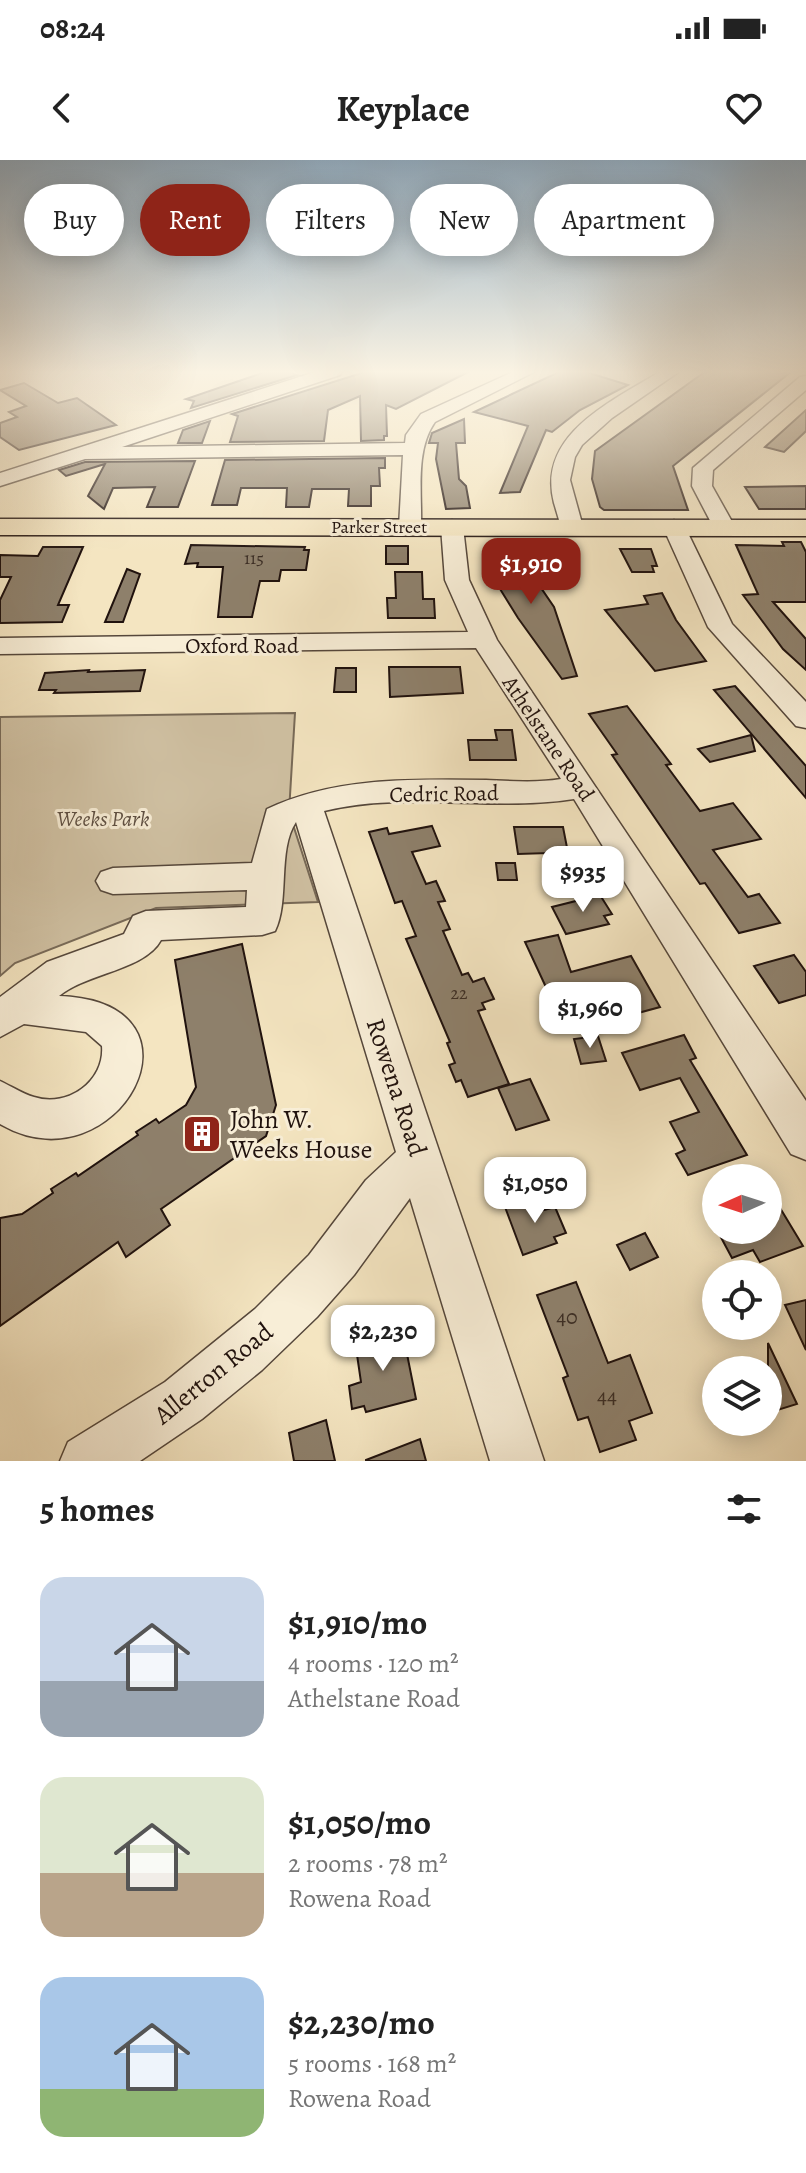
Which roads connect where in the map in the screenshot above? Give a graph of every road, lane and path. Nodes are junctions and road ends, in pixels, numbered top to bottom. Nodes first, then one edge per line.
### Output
1 (154, 432) edge
2 (418, 432) edge
3 (583, 432) edge
4 (746, 432) edge
5 (413, 449) junction
6 (80, 453) junction
7 (0, 480) edge
8 (0, 527) edge
9 (410, 527) junction
10 (452, 527) junction
11 (572, 527) junction
12 (674, 527) junction
13 (724, 527) junction
14 (806, 528) edge
15 (484, 640) junction
16 (0, 646) edge
17 (806, 719) edge
18 (582, 787) junction
19 (306, 804) junction
20 (266, 876) junction
21 (113, 881) dead end
22 (9, 1012) edge
23 (0, 1101) edge
24 (806, 1139) edge
25 (421, 1161) junction
26 (87, 1461) edge
27 (517, 1461) edge

1 - 6 street
2 - 5 street
3 - 11 street
4 - 13 street
5 - 6 street
5 - 9 street
6 - 7 street
8 - 9 main road, Parker Street
9 - 10 main road, Parker Street
10 - 11 main road, Parker Street
10 - 15 street, Athelstane Road
11 - 12 main road, Parker Street
12 - 13 main road, Parker Street
12 - 17 street
13 - 14 main road, Parker Street
15 - 16 street, Oxford Road
15 - 18 street, Athelstane Road
18 - 19 street, Cedric Road
18 - 24 street, Athelstane Road
19 - 20 street
19 - 25 street, Rowena Road
20 - 21 street
20 - 22 street
22 - 23 street
25 - 26 street, Allerton Road
25 - 27 street, Rowena Road

